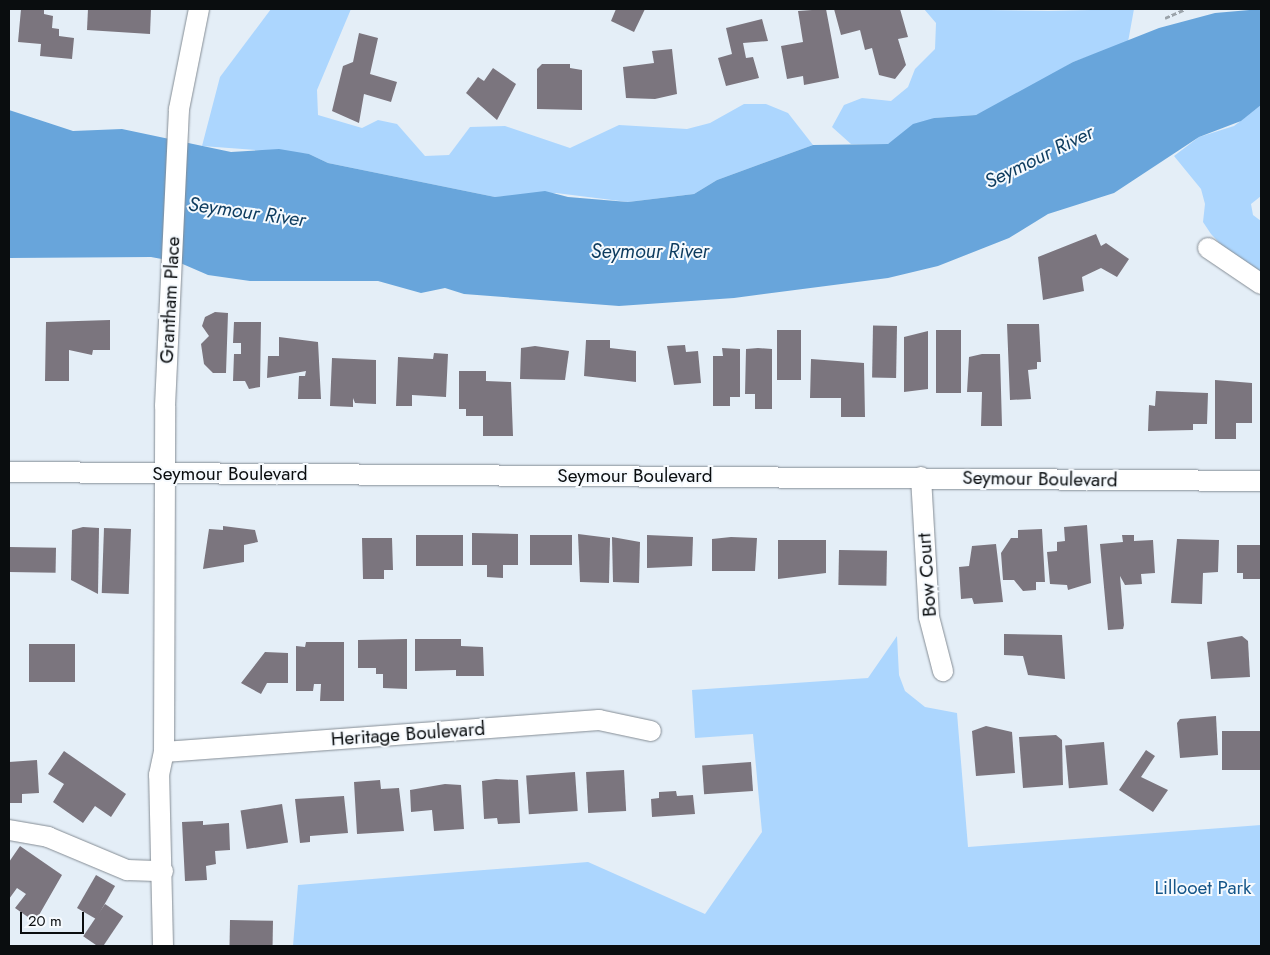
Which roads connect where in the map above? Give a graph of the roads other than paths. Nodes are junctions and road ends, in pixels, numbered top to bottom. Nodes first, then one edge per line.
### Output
1 (199, 9) edge
2 (1208, 248) dead end
3 (1261, 284) edge
4 (9, 472) edge
5 (166, 474) junction
6 (921, 477) junction
7 (1261, 481) edge
8 (943, 671) dead end
9 (651, 731) dead end
10 (164, 752) junction
11 (9, 830) edge
12 (163, 871) junction
13 (163, 946) edge

1 - 5 street, Grantham Place
2 - 3 street
4 - 5 street, Seymour Boulevard
5 - 6 street, Seymour Boulevard
5 - 10 street
6 - 7 street, Seymour Boulevard
6 - 8 street, Bow Court
9 - 10 street, Heritage Boulevard
10 - 12 street
11 - 12 street
12 - 13 street

